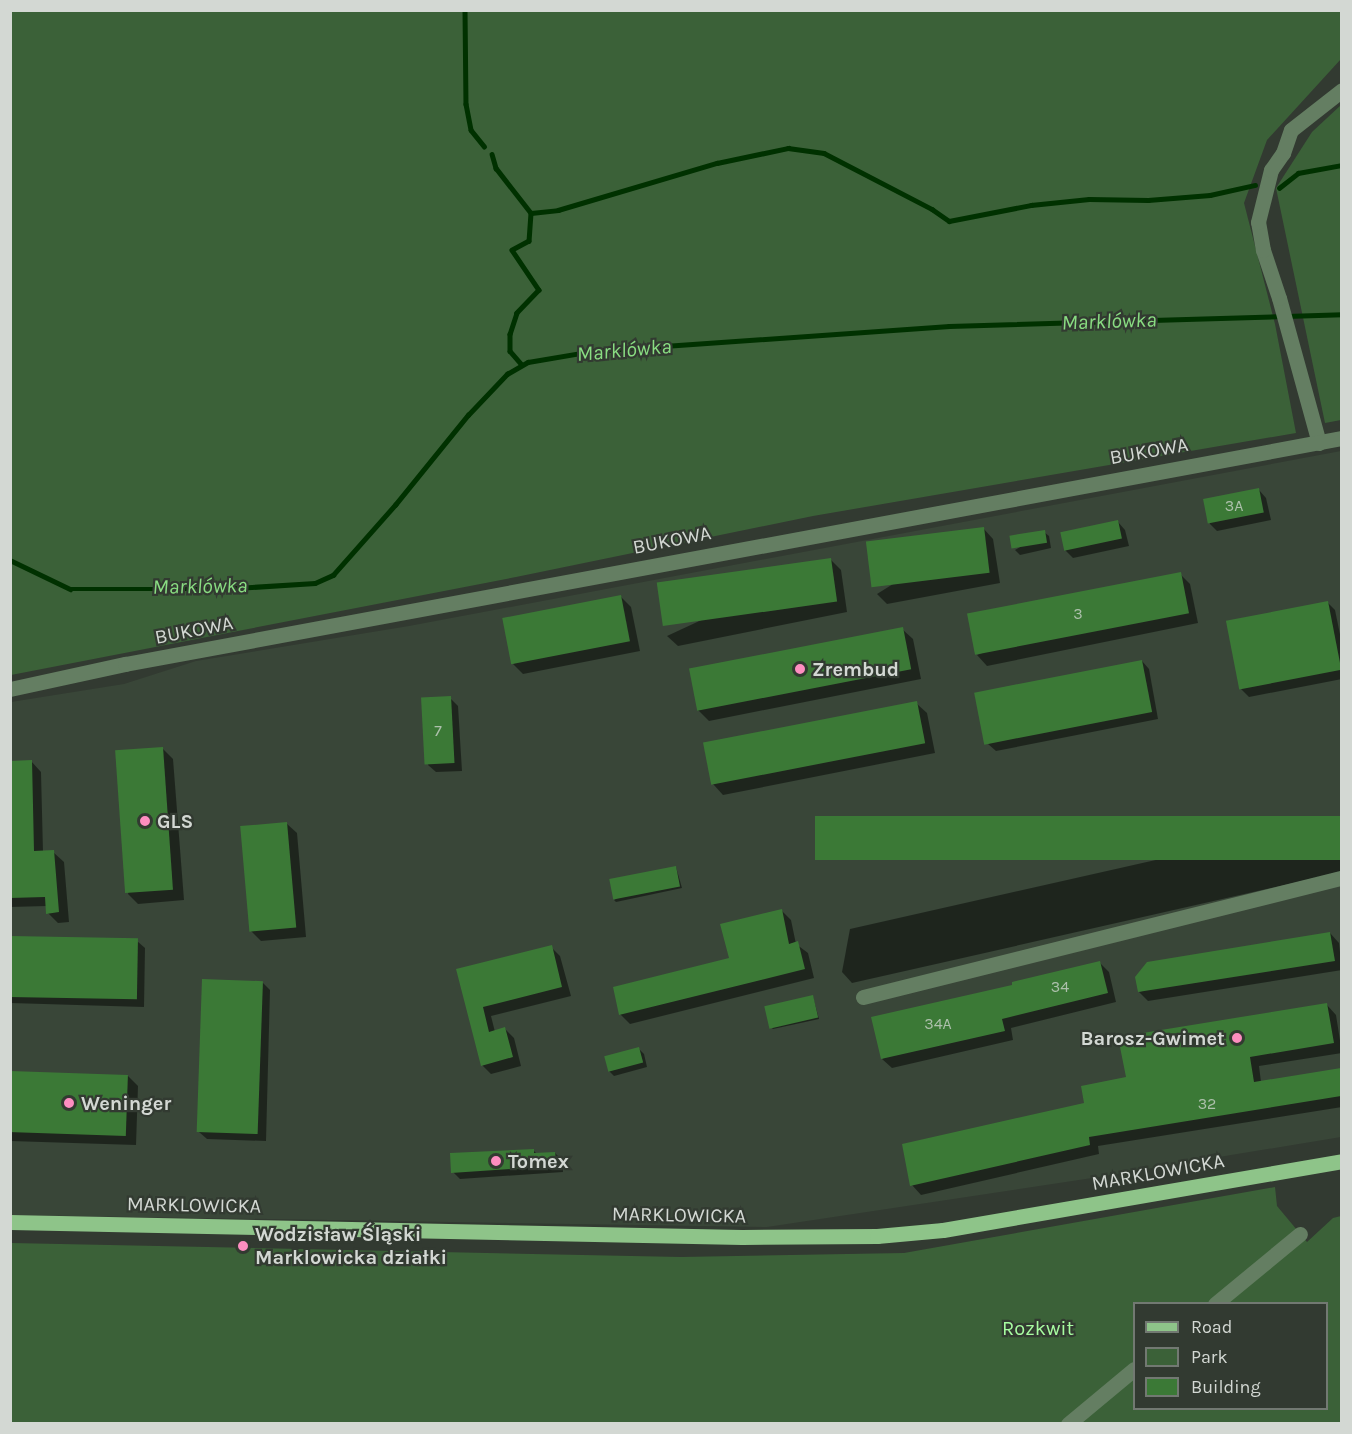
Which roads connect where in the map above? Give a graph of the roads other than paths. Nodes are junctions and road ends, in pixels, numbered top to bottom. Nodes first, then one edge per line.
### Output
1 (1341, 90) edge
2 (1341, 438) edge
3 (1319, 443) junction
4 (10, 689) edge
5 (1341, 878) edge
6 (863, 997) dead end
7 (1341, 1161) edge
8 (10, 1222) edge
9 (1300, 1234) dead end
10 (1217, 1302) edge
11 (1133, 1370) edge
12 (1068, 1424) edge

1 - 3 lane
2 - 3 lane, BUKOWA
3 - 4 lane, BUKOWA
5 - 6 lane
7 - 8 main road, MARKLOWICKA
9 - 10 lane
11 - 12 lane

